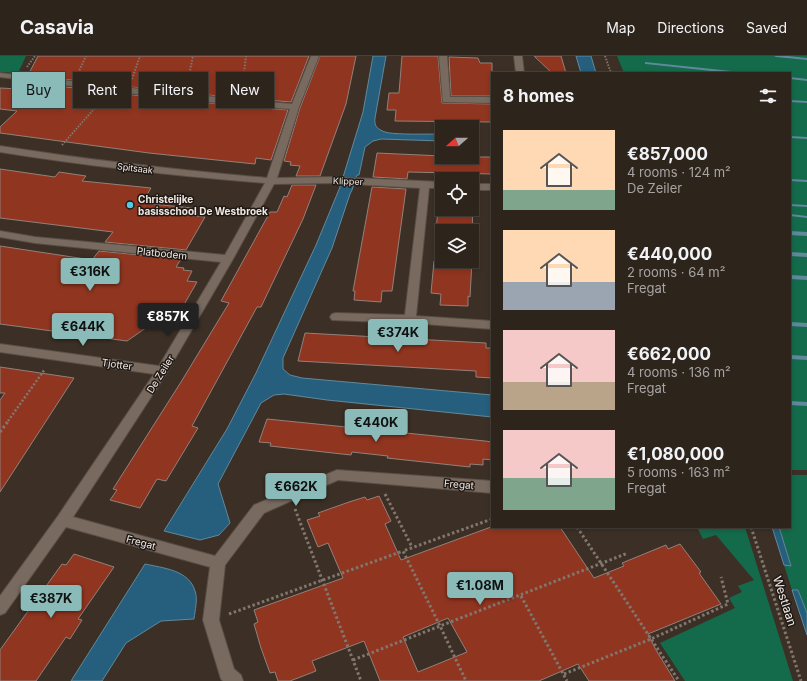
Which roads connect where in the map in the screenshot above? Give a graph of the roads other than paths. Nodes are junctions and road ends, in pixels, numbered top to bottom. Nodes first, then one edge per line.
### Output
1 (315, 56) edge
2 (443, 56) edge
3 (518, 56) edge
4 (520, 72) edge
5 (0, 75) edge
6 (491, 100) edge
7 (295, 107) junction
8 (0, 149) edge
9 (271, 181) junction
10 (425, 184) junction
11 (435, 185) edge
12 (479, 187) edge
13 (491, 187) edge
14 (0, 234) edge
15 (228, 259) junction
16 (336, 317) dead end
17 (410, 319) junction
18 (491, 324) edge
19 (0, 348) edge
20 (162, 371) junction
21 (491, 487) edge
22 (63, 520) junction
23 (218, 563) junction
24 (0, 608) edge
25 (235, 681) edge

1 - 7 street, De Zeiler
2 - 6 street
3 - 4 street
5 - 7 street
7 - 9 street, De Zeiler
8 - 9 street, Spitsaak
9 - 10 street, Klipper
9 - 15 street, De Zeiler
10 - 11 street, Klipper
10 - 17 street
12 - 13 street
14 - 15 street, Platbodem
15 - 20 street, De Zeiler
16 - 17 street
17 - 18 street
19 - 20 street, Tjotter
20 - 22 street, De Zeiler
21 - 23 street, Fregat
22 - 23 street, Fregat
22 - 24 street, De Zeiler
23 - 25 street

